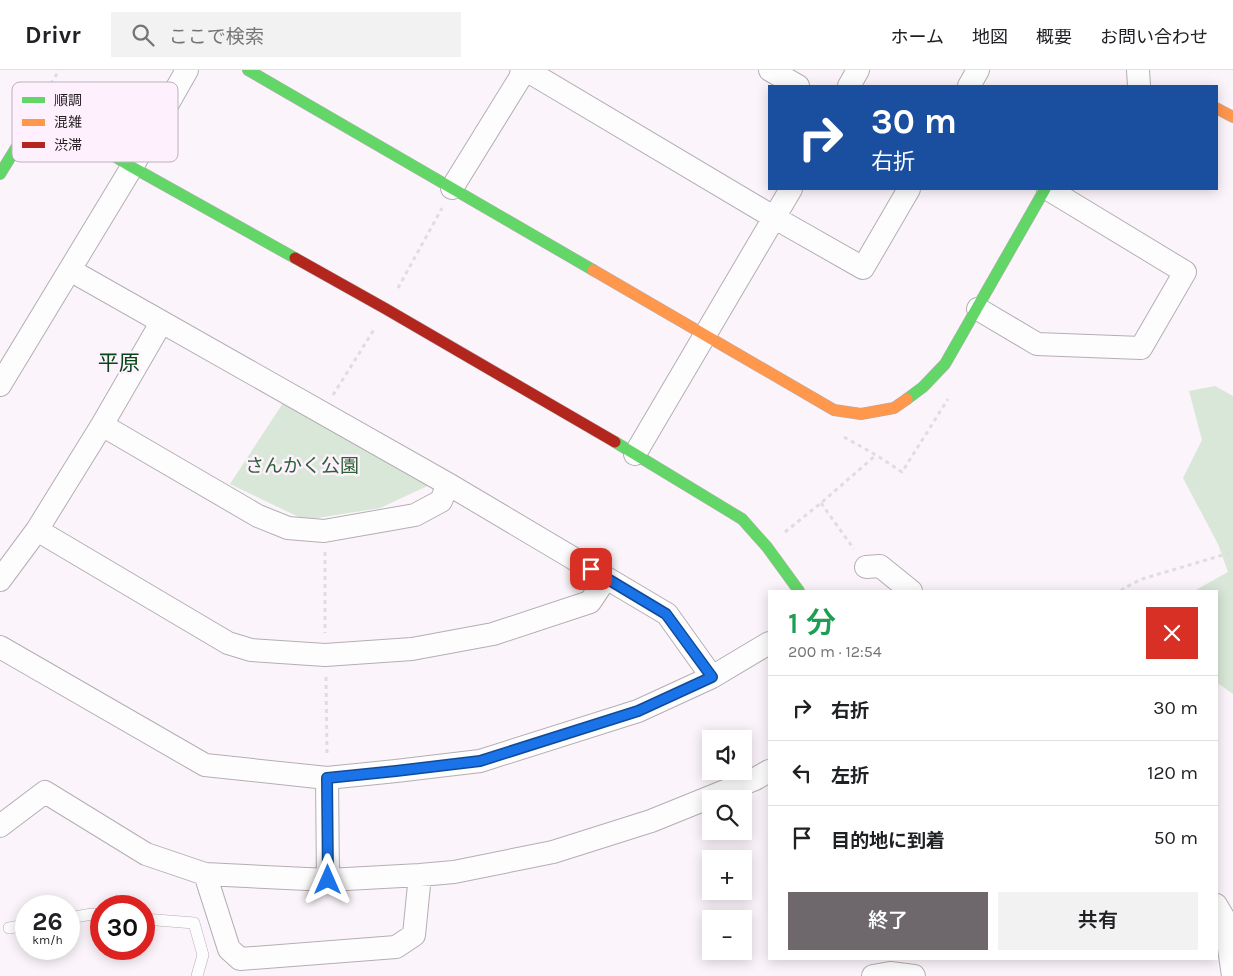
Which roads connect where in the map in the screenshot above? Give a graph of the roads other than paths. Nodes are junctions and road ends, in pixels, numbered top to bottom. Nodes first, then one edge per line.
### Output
1 (188, 70) edge
2 (248, 70) edge
3 (524, 70) edge
4 (770, 70) edge
5 (858, 70) edge
6 (978, 70) edge
7 (1138, 70) edge
8 (796, 85) edge
9 (850, 85) edge
10 (970, 85) edge
11 (1139, 85) edge
12 (178, 87) edge
13 (1218, 109) edge
14 (1233, 117) edge
15 (12, 154) edge
16 (124, 162) edge
17 (135, 162) edge
18 (132, 167) junction
19 (0, 174) edge
20 (452, 188) junction
21 (790, 190) edge
22 (908, 190) edge
23 (1046, 190) edge
24 (1049, 190) edge
25 (775, 218) junction
26 (70, 270) junction
27 (978, 309) junction
28 (162, 323) junction
29 (705, 335) junction
30 (0, 385) edge
31 (102, 425) junction
32 (635, 454) junction
33 (448, 484) junction
34 (37, 530) junction
35 (860, 558) road end
36 (606, 578) junction
37 (0, 580) edge
38 (798, 590) edge
39 (910, 590) edge
40 (768, 644) edge
41 (0, 647) edge
42 (712, 677) junction
43 (768, 772) edge
44 (327, 778) junction
45 (0, 826) edge
46 (205, 874) junction
47 (420, 875) junction
48 (328, 880) junction
49 (1218, 908) edge
50 (155, 920) edge
51 (15, 927) edge
52 (9, 928) dead end
53 (197, 976) edge
54 (873, 976) edge
55 (914, 976) edge
56 (1233, 976) edge

1 - 12 street
2 - 20 street
3 - 20 street
3 - 25 street
4 - 8 street
5 - 9 street
6 - 10 street
7 - 11 street
13 - 14 street
15 - 19 street
16 - 18 street
17 - 18 street
18 - 26 street
18 - 32 street
20 - 29 street
21 - 25 street
22 - 25 street
23 - 27 street
24 - 27 street
25 - 29 street
26 - 28 street
26 - 30 street
27 - 29 street
28 - 31 street
28 - 33 street
29 - 32 street
31 - 33 street
31 - 34 street
32 - 38 street
33 - 36 street
34 - 36 street
34 - 37 street
35 - 39 street
36 - 42 street
40 - 42 street
41 - 44 street
42 - 44 street
43 - 47 street
44 - 48 street
45 - 46 street
46 - 47 street
46 - 48 street
47 - 48 street
49 - 56 street
50 - 53 lane
51 - 52 lane
54 - 55 street

